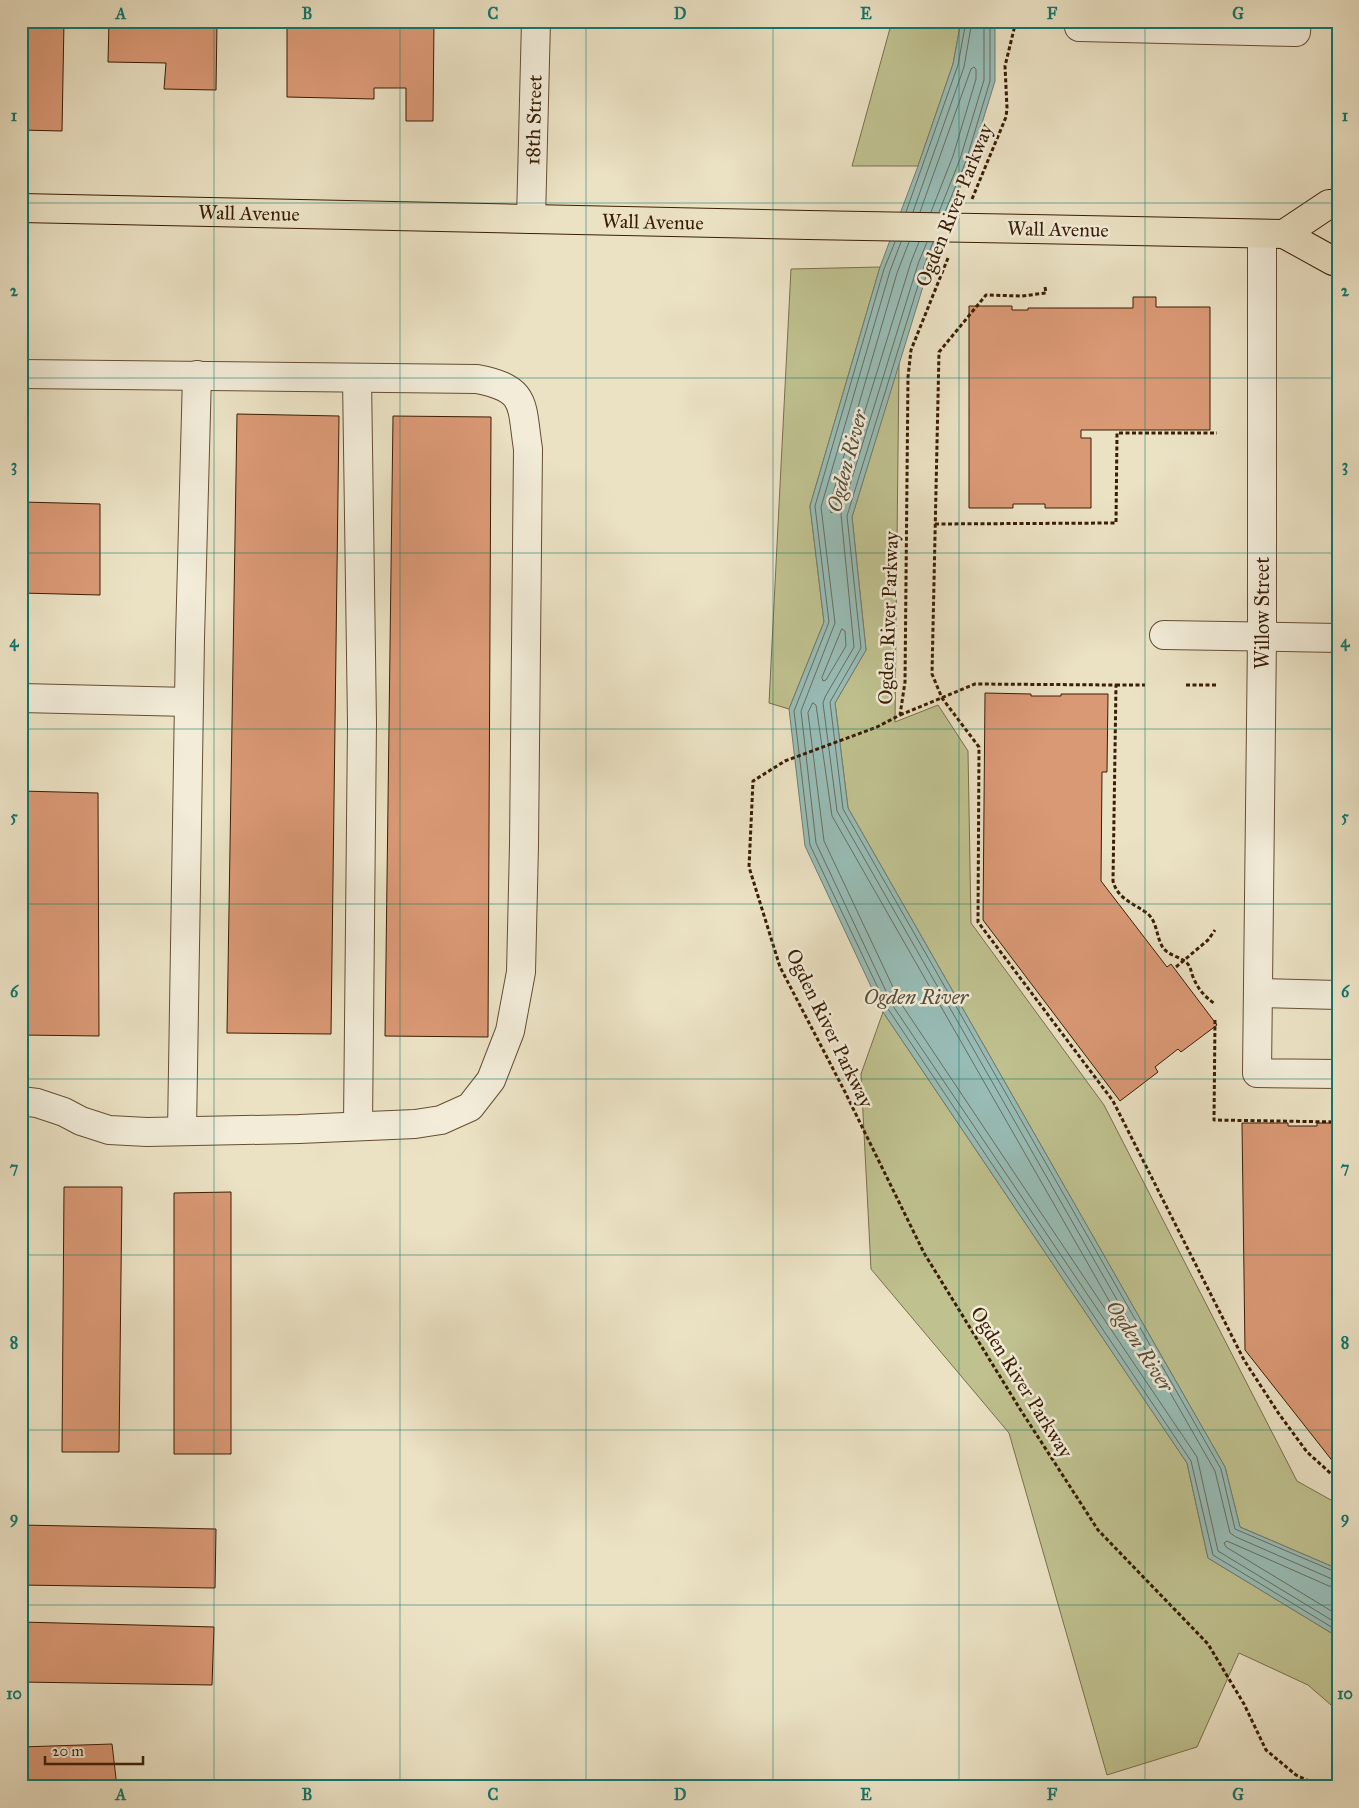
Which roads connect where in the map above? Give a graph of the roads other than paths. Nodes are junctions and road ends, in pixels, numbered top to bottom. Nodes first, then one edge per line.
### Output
1 (536, 21) edge
2 (1079, 21) edge
3 (1297, 21) edge
4 (1338, 204) edge
5 (21, 208) edge
6 (532, 219) junction
7 (1273, 234) junction
8 (1338, 261) edge
9 (21, 374) edge
10 (198, 375) junction
11 (357, 378) junction
12 (1164, 635) dead end
13 (1262, 636) junction
14 (1338, 638) edge
15 (21, 698) edge
16 (189, 702) junction
17 (1259, 993) junction
18 (1338, 995) edge
19 (1338, 1074) edge
20 (21, 1101) edge
21 (358, 1125) junction
22 (182, 1131) junction

1 - 6 street, 18th Street
2 - 3 street
4 - 7 main road
5 - 6 main road, Wall Avenue
6 - 7 main road, Wall Avenue, bridge
7 - 8 main road, Wall Avenue
7 - 13 street, Willow Street
9 - 10 street
10 - 11 street
10 - 16 street
11 - 21 street
11 - 21 street
12 - 13 street
13 - 14 street
13 - 17 street, Willow Street
15 - 16 street
16 - 22 street
17 - 18 street
17 - 19 street, Willow Street
20 - 22 street
21 - 22 street

